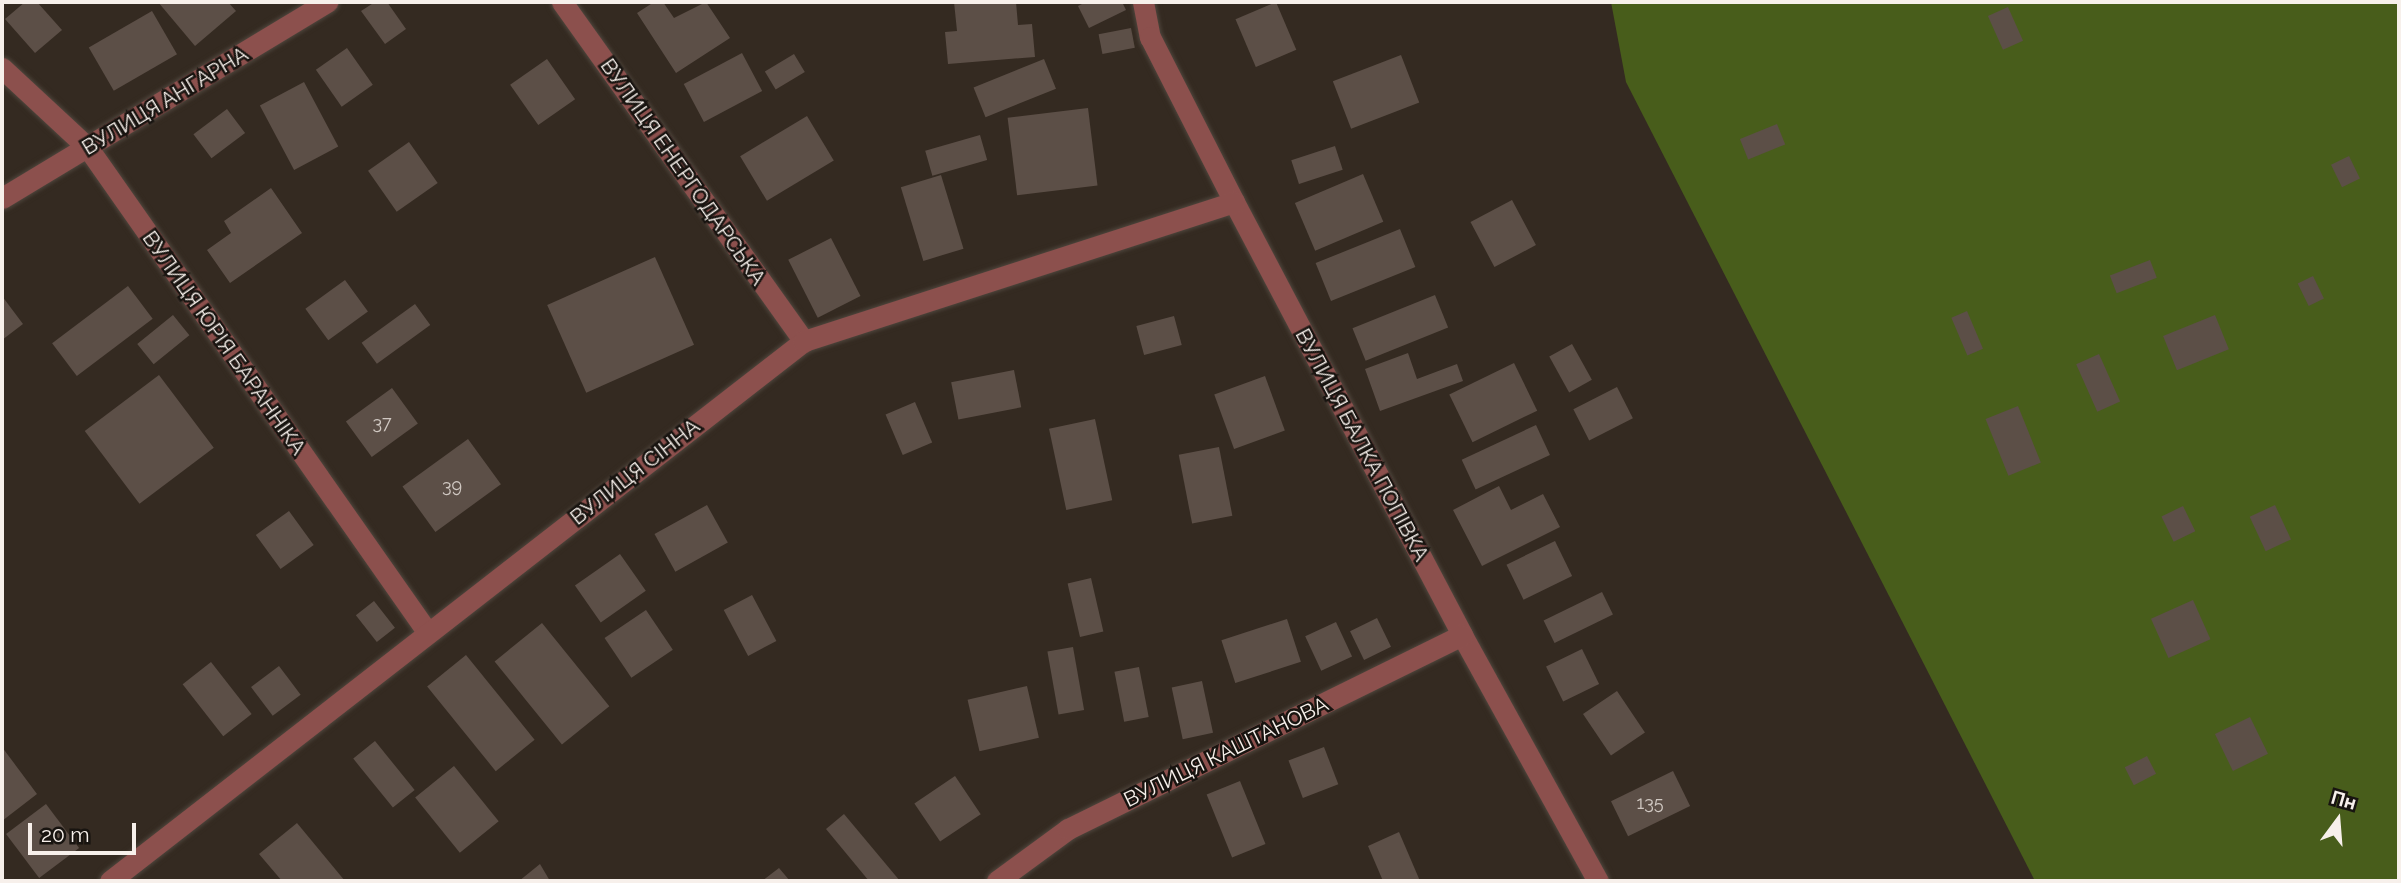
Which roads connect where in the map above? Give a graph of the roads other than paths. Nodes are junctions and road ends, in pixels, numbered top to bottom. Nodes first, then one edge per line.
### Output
1 (327, 2) edge
2 (562, 2) edge
3 (1143, 2) edge
4 (2, 68) edge
5 (88, 148) junction
6 (2, 198) edge
7 (1234, 202) junction
8 (804, 341) junction
9 (428, 633) junction
10 (1462, 635) junction
11 (110, 881) edge
12 (997, 881) edge
13 (1598, 881) edge

1 - 5 street, ВУЛИЦЯ АНГАРНА
2 - 8 street, ВУЛИЦЯ ЕНЕРГОДАРСЬКА
3 - 7 street, ВУЛИЦЯ БАЛКА ПОПІВКА
4 - 5 street, ВУЛИЦЯ ЮРІЯ БАРАННІКА
5 - 6 street, ВУЛИЦЯ АНГАРНА
5 - 9 street, ВУЛИЦЯ ЮРІЯ БАРАННІКА
7 - 8 street, ВУЛИЦЯ СІННА
7 - 10 street, ВУЛИЦЯ БАЛКА ПОПІВКА
8 - 9 street, ВУЛИЦЯ СІННА
9 - 11 street, ВУЛИЦЯ СІННА
10 - 12 street, ВУЛИЦЯ КАШТАНОВА
10 - 13 street, ВУЛИЦЯ БАЛКА ПОПІВКА

